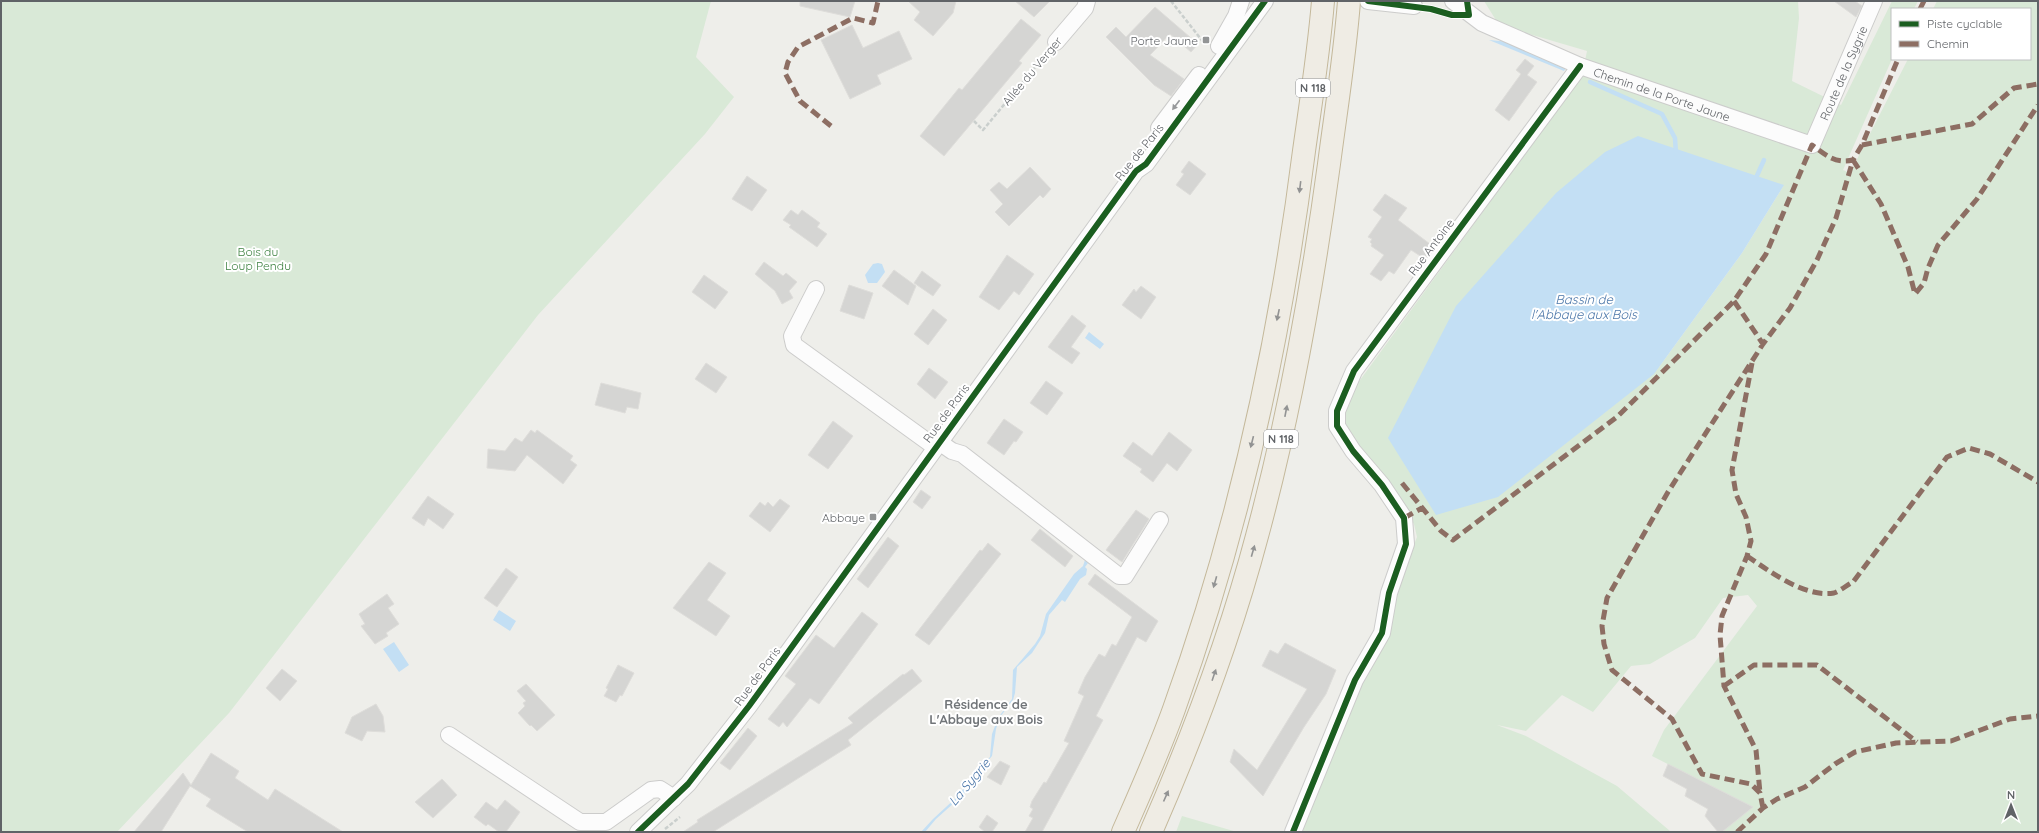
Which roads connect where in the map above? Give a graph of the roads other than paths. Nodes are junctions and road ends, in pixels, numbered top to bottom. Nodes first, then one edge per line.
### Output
1 (1087, 1) edge
2 (1241, 1) edge
3 (1265, 1) edge
4 (1308, 1) edge
5 (1323, 1) edge
6 (1349, 1) edge
7 (1368, 1) edge
8 (1453, 1) edge
9 (1874, 1) edge
10 (1408, 4) edge
11 (1314, 27) junction
12 (1056, 42) road end
13 (1580, 66) junction
14 (1202, 78) junction
15 (1812, 145) joint
16 (816, 289) dead end
17 (937, 444) junction
18 (1160, 520) dead end
19 (448, 735) dead end
20 (674, 798) junction
21 (638, 832) edge
22 (1123, 832) edge
23 (1150, 832) edge
24 (1293, 832) edge

1 - 12 street, Allée du Verger
2 - 14 street, Rue de Paris
3 - 14 street, Rue de Paris
4 - 11 highway
5 - 11 highway, N 118
23 -> 6 highway, N 118
7 - 10 street
8 - 13 street, Chemin de la Porte Jaune
9 - 15 street, Route de la Sygrie
11 -> 22 highway, N 118
13 - 15 street, Chemin de la Porte Jaune
13 - 24 street, Rue Antoine
14 - 17 street, Rue de Paris
16 - 17 street
17 - 18 street
17 - 20 street, Rue de Paris
19 - 20 street
20 - 21 street, Rue de Paris

